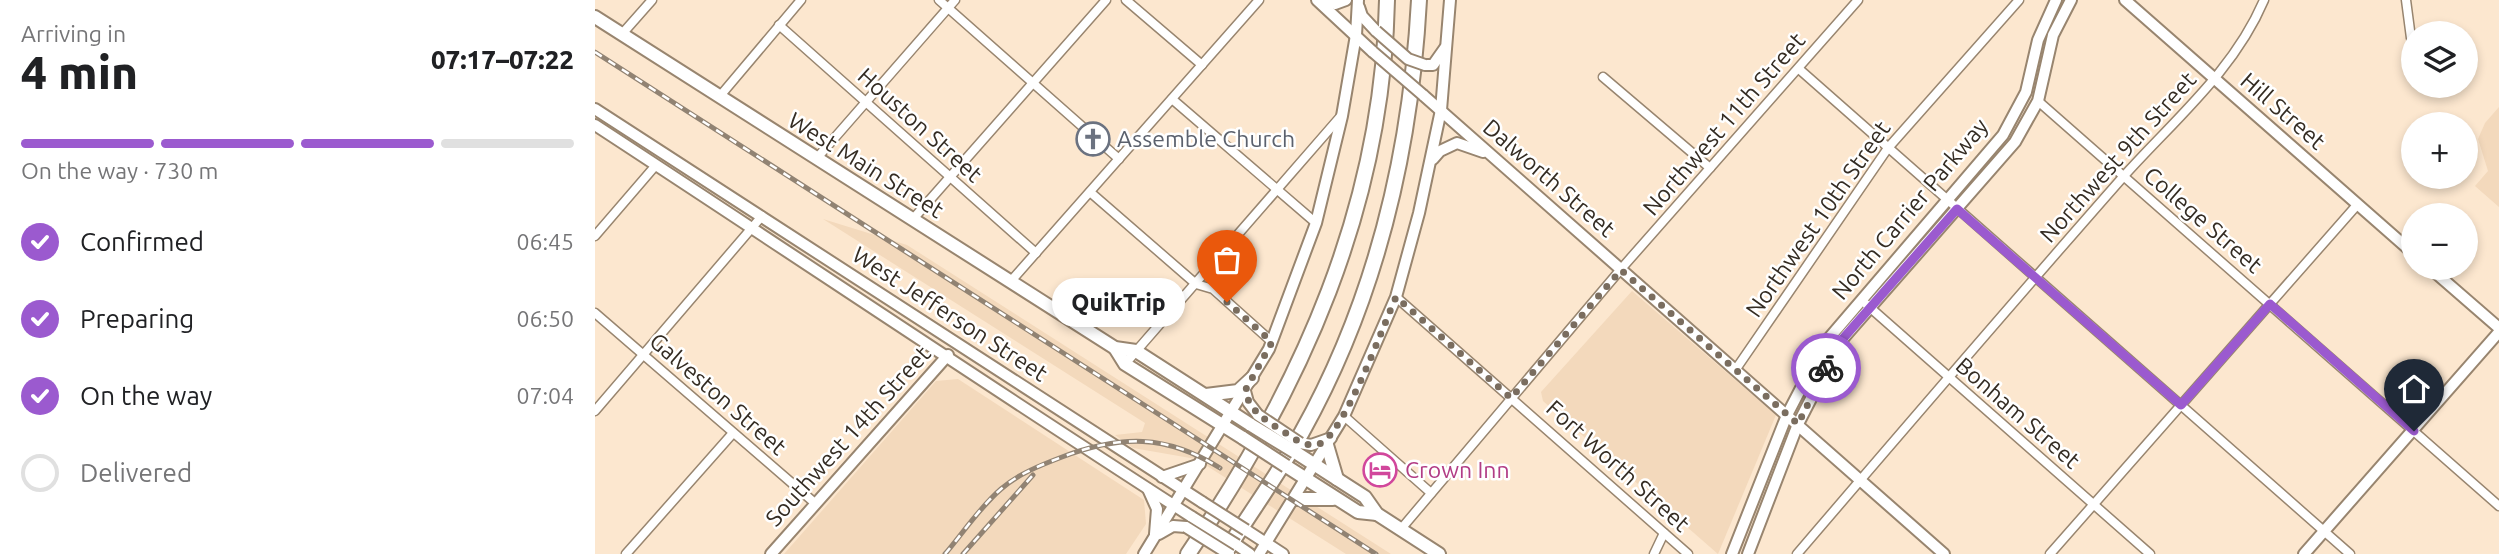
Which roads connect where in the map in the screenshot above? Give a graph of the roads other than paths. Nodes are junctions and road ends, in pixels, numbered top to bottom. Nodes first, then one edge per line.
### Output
1 (652, 0) edge
2 (801, 0) edge
3 (939, 0) edge
4 (955, 0) edge
5 (1106, 0) edge
6 (1126, 0) edge
7 (1259, 0) edge
8 (1317, 0) edge
9 (1323, 0) edge
10 (1346, 0) edge
11 (1387, 0) edge
12 (1419, 0) edge
13 (1450, 0) edge
14 (1858, 0) edge
15 (2019, 0) edge
16 (2056, 0) edge
17 (2071, 0) edge
18 (2125, 0) edge
19 (2264, 0) edge
20 (2406, 0) edge
21 (1358, 2) edge
22 (948, 8) junction
23 (595, 17) edge
24 (2409, 21) edge
25 (779, 25) junction
26 (622, 34) junction
27 (1356, 34) junction
28 (1448, 41) junction
29 (1202, 65) junction
30 (1798, 69) junction
31 (1603, 77) dead end
32 (2214, 79) junction
33 (1033, 83) junction
34 (720, 96) junction
35 (1172, 99) junction
36 (2038, 101) junction
37 (865, 103) junction
38 (595, 109) edge
39 (1441, 110) junction
40 (1342, 116) junction
41 (595, 125) edge
42 (1888, 148) junction
43 (1493, 156) junction
44 (817, 158) junction
45 (1119, 159) junction
46 (1431, 161) junction
47 (656, 165) junction
48 (1710, 168) junction
49 (2124, 176) junction
50 (950, 178) junction
51 (1278, 191) junction
52 (1090, 192) junction
53 (1947, 200) junction
54 (2357, 205) junction
55 (1957, 209) junction
56 (762, 216) junction
57 (913, 219) junction
58 (1316, 223) junction
59 (754, 227) junction
60 (595, 236) edge
61 (2401, 243) edge
62 (1036, 253) junction
63 (1621, 270) junction
64 (2036, 278) junction
65 (2443, 280) edge
66 (1011, 281) junction
67 (1196, 284) junction
68 (1396, 297) junction
69 (1861, 299) junction
70 (2270, 304) junction
71 (1870, 308) junction
72 (595, 313) edge
73 (2499, 330) edge
74 (1272, 342) junction
75 (957, 345) junction
76 (1115, 348) junction
77 (1136, 351) junction
78 (643, 355) junction
79 (945, 359) junction
80 (1125, 365) junction
81 (1736, 369) junction
82 (1252, 379) junction
83 (1949, 379) junction
84 (1245, 391) junction
85 (1206, 396) junction
86 (1511, 398) junction
87 (2181, 405) junction
88 (595, 411) edge
89 (1232, 412) junction
90 (1787, 415) junction
91 (1344, 416) junction
92 (1255, 420) junction
93 (1798, 424) junction
94 (1223, 426) junction
95 (2414, 431) junction
96 (733, 433) junction
97 (1329, 441) junction
98 (1298, 448) junction
99 (1200, 464) junction
100 (1315, 466) junction
101 (1162, 477) junction
102 (1861, 479) junction
103 (1307, 480) junction
104 (1337, 480) junction
105 (1147, 488) junction
106 (1184, 490) junction
107 (1431, 493) junction
108 (1295, 499) junction
109 (1342, 502) junction
110 (816, 504) junction
111 (1175, 505) junction
112 (2094, 505) junction
113 (2499, 506) edge
114 (1377, 514) junction
115 (1189, 522) junction
116 (1401, 529) junction
117 (2324, 531) junction
118 (1664, 533) junction
119 (1155, 536) junction
120 (1266, 543) junction
121 (1230, 551) edge
122 (626, 554) edge
123 (771, 554) edge
124 (1144, 554) edge
125 (1188, 554) edge
126 (1250, 554) edge
127 (1259, 554) edge
128 (1283, 554) edge
129 (1439, 554) edge
130 (1654, 554) edge
131 (1688, 554) edge
132 (1732, 554) edge
133 (1748, 554) edge
134 (1797, 554) edge
135 (1944, 554) edge
136 (2050, 554) edge
137 (2150, 554) edge
138 (2304, 554) edge
139 (2350, 554) edge

1 - 26 street
2 - 25 street
3 - 22 street
4 - 22 street
5 - 33 street
6 - 29 street
7 - 29 street
8 - 27 main road, Dalworth Street
9 - 10 main road
11 - 125 highway
12 - 121 highway
13 - 28 main road
14 - 30 street, Northwest 11th Street
15 - 42 street, Northwest 10th Street
16 - 53 main road, North Carrier Parkway
17 - 36 main road, North Carrier Parkway
18 - 32 main road, Hill Street
19 - 32 street, Northwest 9th Street
20 - 24 street
21 - 27 main road
21 - 28 main road, bridge
22 - 33 street
22 - 37 street
23 - 26 main road, West Main Street
25 - 34 street
25 - 37 street, Houston Street
26 - 34 main road, West Main Street
27 - 39 main road, Dalworth Street, bridge
27 - 40 main road
28 - 39 main road
29 - 35 street
30 - 42 street
30 - 48 street, Northwest 11th Street
31 - 48 street
32 - 49 street, Northwest 9th Street
32 - 54 main road, Hill Street
33 - 45 street
33 - 50 street
34 - 44 main road, West Main Street
35 - 45 street
35 - 51 street
36 - 49 street, College Street
36 - 55 main road, North Carrier Parkway
37 - 44 street
37 - 50 street, Houston Street
38 - 56 main road, West Jefferson Street
39 - 43 main road, Dalworth Street
39 - 46 main road
40 - 51 street
40 - 58 main road
41 - 47 main road, West Jefferson Street
42 - 53 street
42 - 81 street, Northwest 10th Street
43 - 46 main road
43 - 63 main road, Dalworth Street
44 - 57 main road, West Main Street
45 - 52 street
46 - 68 main road
47 - 59 main road, West Jefferson Street
47 - 60 street
48 - 63 street, Northwest 11th Street
49 - 64 street, Northwest 9th Street
49 - 70 street, College Street
50 - 57 street
50 - 62 street, Houston Street
51 - 58 street
51 - 67 street
52 - 62 street
52 - 67 street
53 - 55 street
53 - 69 main road, North Carrier Parkway
54 - 61 main road, Hill Street
54 - 70 street
55 - 64 street
55 - 71 main road, North Carrier Parkway
56 - 59 street
56 - 75 main road, West Jefferson Street
57 - 66 main road, West Main Street
58 - 74 main road
59 - 78 street
59 - 79 main road, West Jefferson Street
62 - 66 street
63 - 81 main road, Dalworth Street
63 - 86 street, Northwest 11th Street
64 - 83 street, Northwest 9th Street
64 - 87 street
65 - 73 main road
66 - 76 main road, West Main Street
67 - 74 street
67 - 77 street
68 - 86 street, Fort Worth Street
68 - 91 main road
69 - 71 street, Bonham Street
69 - 90 main road, North Carrier Parkway
70 - 87 street
70 - 95 street, College Street
71 - 83 street, Bonham Street
71 - 93 main road, North Carrier Parkway
72 - 78 street, Galveston Street
73 - 95 main road
74 - 82 main road
75 - 79 main road, Southwest 14th Street
75 - 101 main road, West Jefferson Street
76 - 77 main road, West Main Street
76 - 80 main road, West Main Street
77 - 80 street
77 - 85 main road, West Main Street
78 - 88 street
78 - 96 street, Galveston Street
79 - 105 main road, West Jefferson Street
79 - 110 main road, Southwest 14th Street
80 - 94 main road, West Main Street
81 - 90 main road, Dalworth Street
82 - 84 main road
82 - 85 main road
83 - 102 street, Northwest 9th Street
83 - 112 street, Bonham Street
84 - 89 main road
84 - 92 main road
85 - 89 main road, West Main Street
86 - 107 street, Northwest 11th Street
86 - 118 street, Fort Worth Street
87 - 112 street
87 - 117 street
89 - 92 main road, West Main Street
89 - 94 main road
90 - 93 main road, Dalworth Street
90 - 132 main road, North Carrier Parkway
91 - 97 main road
91 - 107 street
92 - 98 main road, West Main Street, bridge
93 - 102 main road, Dalworth Street
93 - 133 main road, North Carrier Parkway
94 - 99 main road
94 - 103 main road, West Main Street, bridge
95 - 113 street, College Street
95 - 117 main road
96 - 110 street, Galveston Street
96 - 122 street
97 - 98 main road
97 - 100 main road
97 - 104 main road
98 - 100 main road, West Main Street
99 - 101 main road
99 - 106 main road
100 - 103 main road
100 - 104 main road, West Main Street
101 - 106 main road, West Jefferson Street
102 - 134 street, Northwest 9th Street
102 - 135 main road, Dalworth Street
103 - 108 main road
103 - 109 main road, West Main Street
104 - 114 main road, West Main Street
105 - 111 main road, West Jefferson Street
105 - 119 main road
106 - 111 main road
106 - 120 main road, West Jefferson Street, bridge
107 - 116 street, Northwest 11th Street
108 - 109 main road
108 - 120 main road
109 - 114 main road, West Main Street
110 - 123 main road, Southwest 14th Street
111 - 115 main road, West Jefferson Street
111 - 119 main road
112 - 136 street
112 - 137 street, Bonham Street
114 - 116 main road, West Main Street
115 - 119 main road
115 - 121 main road, West Jefferson Street, bridge
116 - 129 main road, West Main Street
117 - 138 main road
117 - 139 street
118 - 130 street
118 - 131 street, Fort Worth Street
119 - 124 main road
120 - 127 main road
120 - 128 main road, West Jefferson Street
121 - 126 main road, West Jefferson Street

